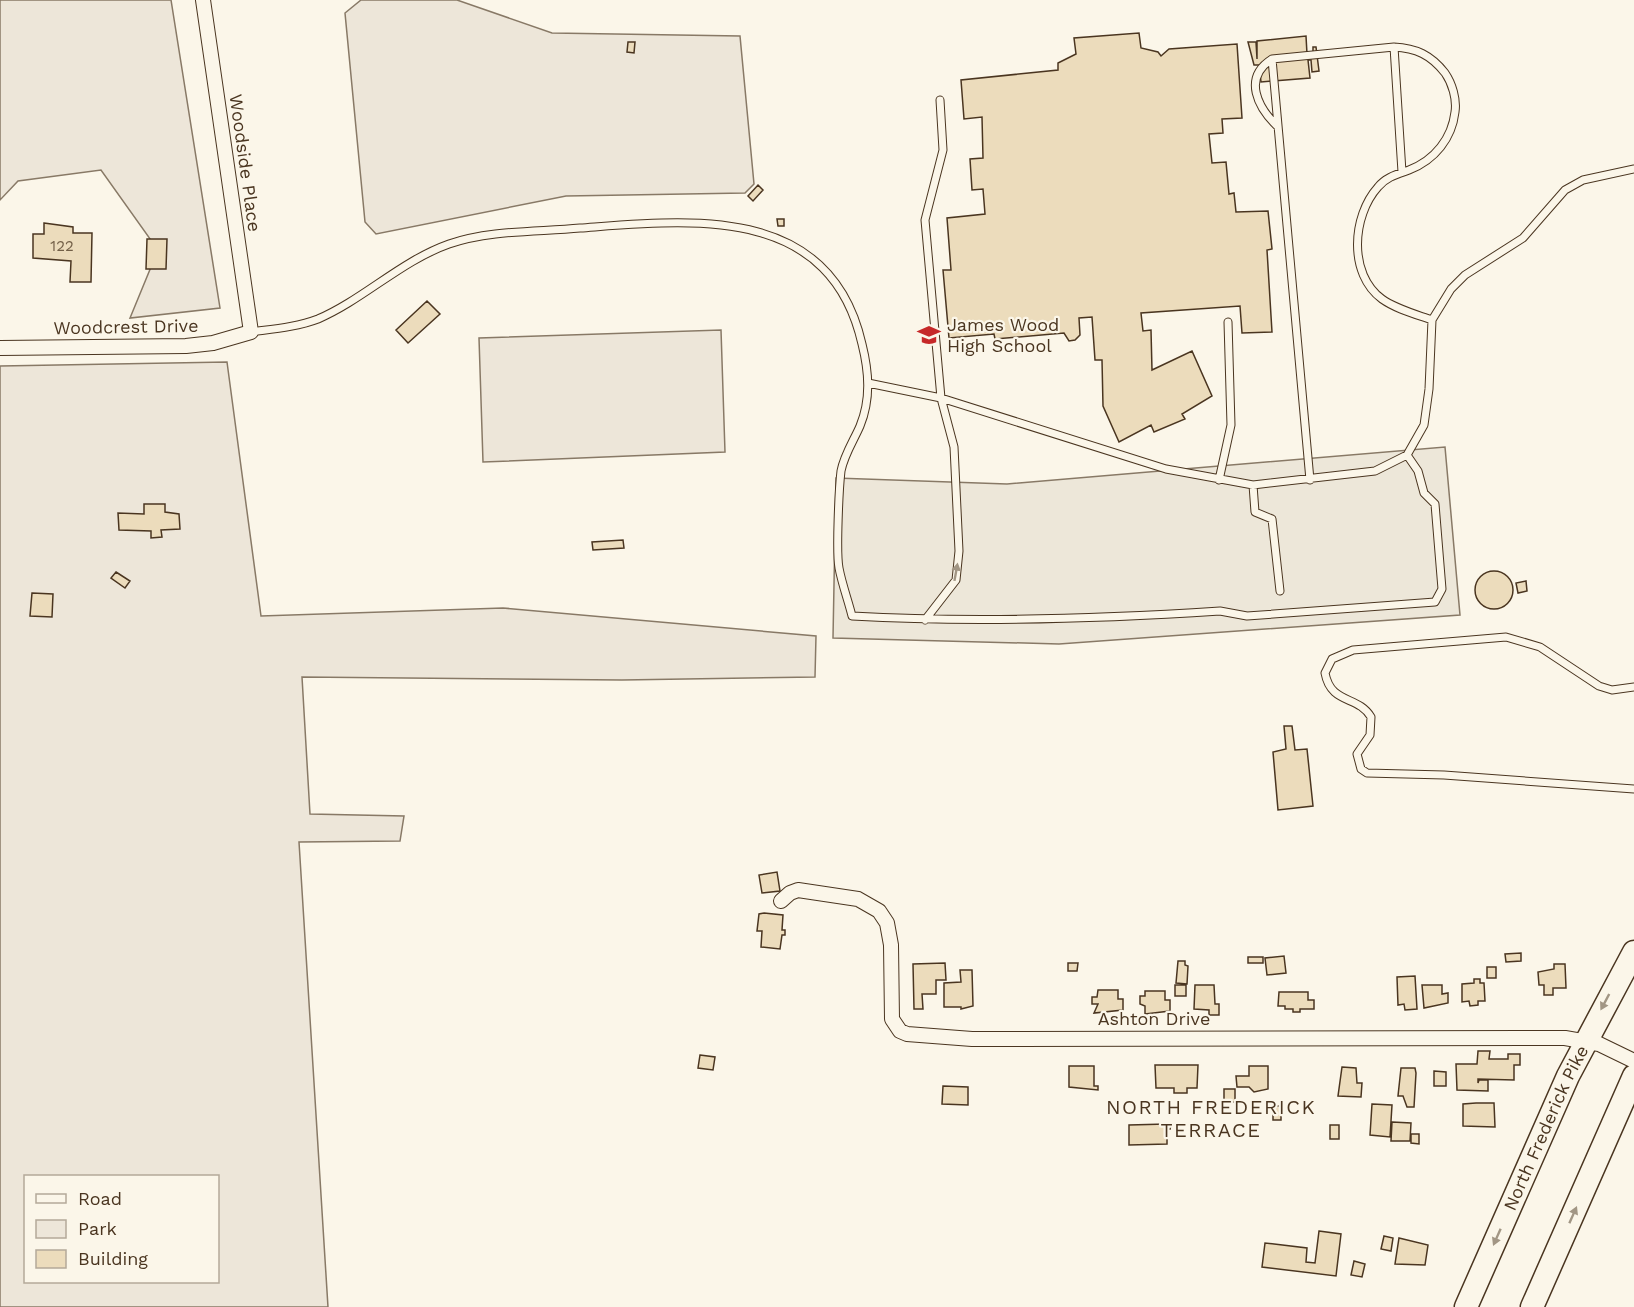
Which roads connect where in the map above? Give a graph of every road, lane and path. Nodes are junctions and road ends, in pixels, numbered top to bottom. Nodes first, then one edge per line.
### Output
1 (203, 0) edge
2 (1394, 47) junction
3 (1272, 59) junction
4 (940, 100) dead end
5 (1278, 128) junction
6 (1634, 169) edge
7 (1402, 172) junction
8 (1432, 320) junction
9 (1228, 322) dead end
10 (251, 332) junction
11 (0, 348) edge
12 (868, 382) junction
13 (941, 398) junction
14 (1407, 455) junction
15 (1219, 480) junction
16 (1310, 480) junction
17 (1253, 485) junction
18 (1280, 591) dead end
19 (925, 620) junction
20 (1634, 687) edge
21 (1634, 789) edge
22 (781, 901) dead end
23 (1634, 952) edge
24 (1585, 1040) junction
25 (1634, 1061) edge
26 (1634, 1076) edge
27 (1534, 1306) edge
28 (1466, 1307) edge

1 - 10 street, Woodside Place
2 - 3 lane
2 - 7 lane
2 - 7 lane
3 - 5 lane
3 - 5 lane
4 - 13 lane
5 - 16 lane
6 - 8 lane
7 - 8 lane
8 - 14 lane
9 - 15 lane
10 - 11 street, Woodcrest Drive
10 - 12 lane
12 - 13 lane
12 - 19 lane
13 - 15 lane
19 -> 13 lane
14 - 16 lane
14 - 19 lane
15 - 17 lane
16 - 17 lane
17 - 18 lane
20 - 21 lane
22 - 24 street, Ashton Drive
23 -> 24 highway, North Frederick Pike
24 - 25 street, Ashton Drive
24 -> 28 highway, North Frederick Pike
27 -> 26 highway

